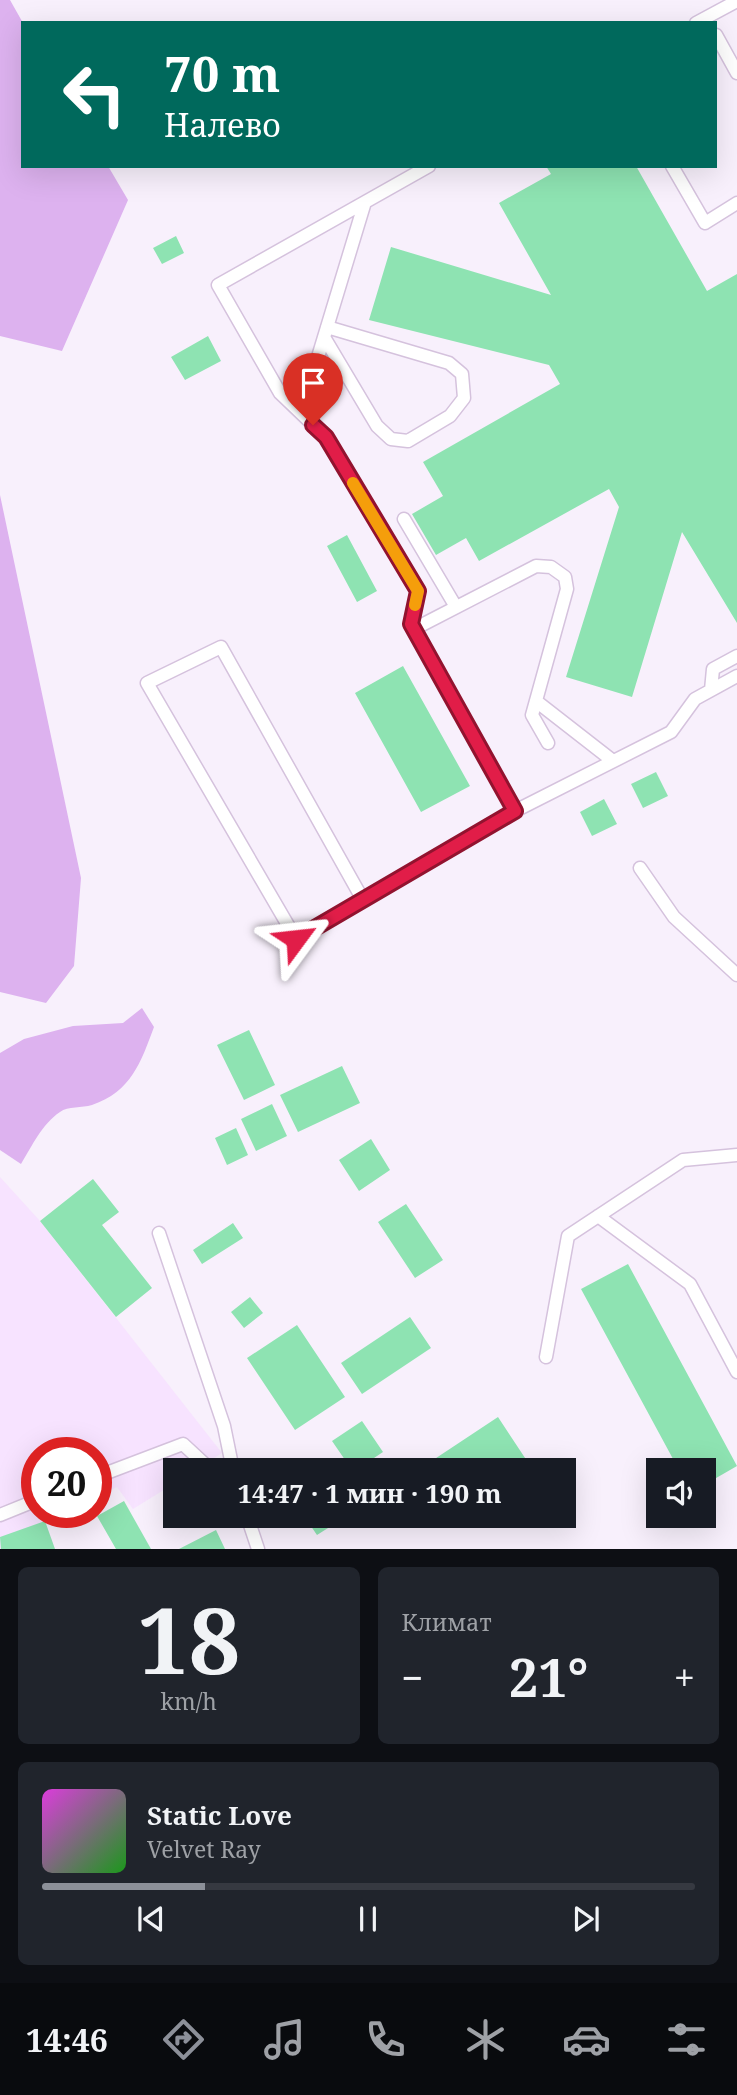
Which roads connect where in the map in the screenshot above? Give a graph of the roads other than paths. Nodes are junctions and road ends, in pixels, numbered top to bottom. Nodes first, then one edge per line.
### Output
1 (737, 1) edge
2 (704, 21) edge
3 (717, 36) edge
4 (737, 73) edge
5 (425, 168) edge
6 (674, 168) edge
7 (365, 202) junction
8 (737, 203) edge
9 (325, 332) junction
10 (300, 413) junction
11 (404, 519) dead end
12 (456, 607) junction
13 (414, 629) junction
14 (737, 656) edge
15 (737, 676) edge
16 (711, 690) junction
17 (536, 701) junction
18 (548, 743) dead end
19 (613, 761) junction
20 (515, 811) junction
21 (640, 868) dead end
22 (363, 900) junction
23 (737, 975) edge
24 (737, 1155) edge
25 (598, 1216) junction
26 (159, 1233) dead end
27 (547, 1357) dead end
28 (737, 1372) edge
29 (198, 1458) edge
30 (231, 1458) edge
31 (112, 1471) edge
32 (21, 1506) edge
33 (0, 1515) edge
34 (251, 1528) edge
35 (258, 1549) edge

1 - 2 lane
3 - 4 lane
5 - 7 lane
6 - 8 lane
7 - 9 lane
7 - 10 lane
9 - 9 lane
9 - 10 lane
10 - 13 lane
11 - 12 lane
12 - 13 lane
12 - 17 lane
13 - 20 lane
14 - 16 lane
15 - 16 lane
16 - 19 lane
17 - 18 lane
17 - 19 lane
19 - 20 lane
20 - 22 lane
21 - 23 lane
22 - 22 lane
24 - 25 lane
25 - 27 lane
25 - 28 lane
26 - 30 lane
29 - 31 lane
32 - 33 lane
34 - 35 lane

